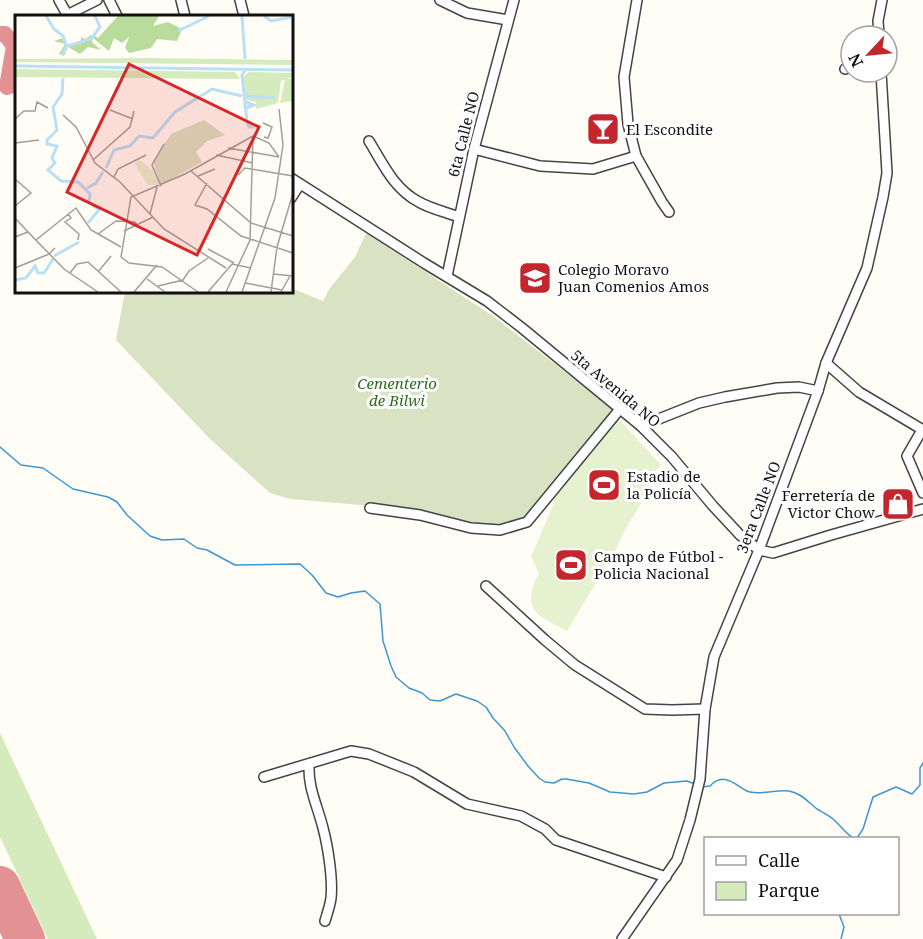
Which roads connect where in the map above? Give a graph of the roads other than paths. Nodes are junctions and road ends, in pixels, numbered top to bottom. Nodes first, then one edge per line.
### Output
1 (59, 0) edge
2 (97, 0) edge
3 (109, 0) edge
4 (181, 0) edge
5 (240, 0) edge
6 (440, 0) edge
7 (514, 0) edge
8 (637, 0) edge
9 (882, 0) edge
10 (66, 15) edge
11 (69, 15) edge
12 (116, 15) edge
13 (185, 15) edge
14 (244, 15) edge
15 (508, 20) junction
16 (878, 24) edge
17 (882, 84) edge
18 (369, 141) dead end
19 (474, 149) junction
20 (636, 156) junction
21 (292, 179) edge
22 (300, 184) junction
23 (292, 196) edge
24 (669, 212) dead end
25 (459, 217) junction
26 (447, 276) junction
27 (826, 363) junction
28 (818, 391) junction
29 (620, 409) junction
30 (641, 426) junction
31 (922, 430) edge
32 (923, 493) edge
33 (370, 508) dead end
34 (923, 509) edge
35 (759, 550) junction
36 (486, 586) dead end
37 (705, 709) junction
38 (309, 764) junction
39 (264, 777) dead end
40 (666, 877) junction
41 (325, 921) dead end
42 (622, 939) edge

1 - 10 street
2 - 11 street
3 - 12 street
4 - 13 street
5 - 14 street
6 - 15 street
7 - 15 street, 6ta Calle NO
8 - 20 street
9 - 16 street
15 - 19 street, 6ta Calle NO
17 - 27 street, 3era Calle NO
18 - 25 street
19 - 20 street
19 - 25 street, 6ta Calle NO
20 - 24 street
21 - 22 street, 5ta Avenida NO
22 - 23 street
22 - 26 street, 5ta Avenida NO
25 - 26 street, 6ta Calle NO
26 - 29 street, 5ta Avenida NO
27 - 28 street, 3era Calle NO
27 - 31 street
28 - 30 street
28 - 35 street, 3era Calle NO
29 - 30 street, 5ta Avenida NO
29 - 33 street
30 - 35 street, 5ta Avenida NO
31 - 32 street
34 - 35 street
35 - 37 street, 3era Calle NO
36 - 37 street
37 - 40 street, 3era Calle NO
38 - 39 street
38 - 40 street
38 - 41 street
40 - 42 street, 3era Calle NO

